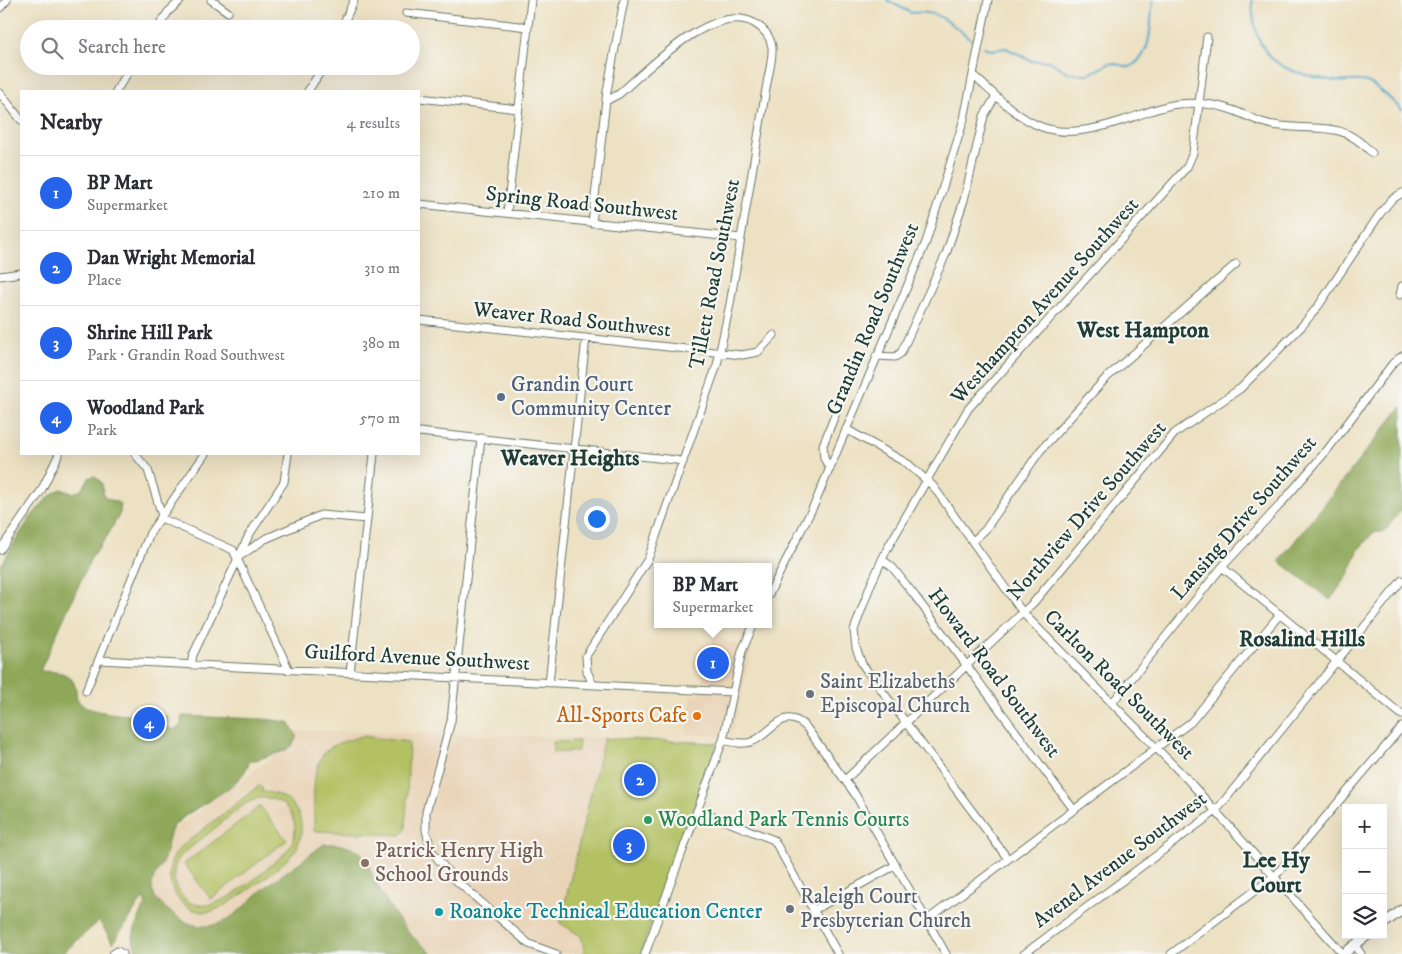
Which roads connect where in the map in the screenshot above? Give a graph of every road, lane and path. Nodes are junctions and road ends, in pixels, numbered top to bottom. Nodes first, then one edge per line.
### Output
1 (7, 0) edge
2 (181, 0) edge
3 (211, 0) edge
4 (354, 0) edge
5 (531, 0) edge
6 (624, 0) edge
7 (988, 0) edge
8 (0, 8) edge
9 (228, 12) dead end
10 (406, 12) dead end
11 (162, 20) edge
12 (345, 20) edge
13 (528, 27) junction
14 (1207, 37) dead end
15 (126, 75) edge
16 (318, 75) edge
17 (973, 76) junction
18 (117, 90) edge
19 (309, 90) edge
20 (0, 93) edge
21 (996, 96) junction
22 (420, 98) edge
23 (606, 100) junction
24 (1199, 104) junction
25 (518, 109) junction
26 (20, 119) edge
27 (1372, 153) dead end
28 (1402, 193) edge
29 (420, 204) edge
30 (507, 213) junction
31 (592, 223) junction
32 (741, 238) junction
33 (1236, 264) dead end
34 (20, 273) edge
35 (0, 276) edge
36 (1402, 286) edge
37 (1400, 295) dead end
38 (420, 320) edge
39 (774, 334) dead end
40 (586, 338) junction
41 (721, 353) junction
42 (876, 356) junction
43 (1402, 356) edge
44 (849, 380) dead end
45 (846, 429) junction
46 (420, 432) edge
47 (481, 438) junction
48 (575, 448) junction
49 (59, 455) edge
50 (136, 455) edge
51 (204, 455) edge
52 (288, 455) edge
53 (374, 455) edge
54 (683, 462) junction
55 (830, 469) junction
56 (927, 480) junction
57 (161, 515) junction
58 (366, 519) junction
59 (973, 541) junction
60 (0, 550) edge
61 (237, 558) junction
62 (882, 559) junction
63 (1222, 567) junction
64 (1402, 580) edge
65 (772, 588) edge
66 (1023, 613) junction
67 (1280, 614) junction
68 (752, 628) edge
69 (99, 660) junction
70 (1338, 660) junction
71 (191, 665) junction
72 (967, 666) junction
73 (289, 670) junction
74 (350, 673) junction
75 (454, 678) junction
76 (549, 682) junction
77 (593, 685) junction
78 (86, 691) dead end
79 (733, 692) junction
80 (1112, 704) junction
81 (1402, 715) edge
82 (906, 722) junction
83 (1402, 727) edge
84 (723, 740) junction
85 (1157, 748) junction
86 (846, 779) junction
87 (697, 810) junction
88 (1074, 810) junction
89 (1216, 811) junction
90 (1008, 859) junction
91 (896, 865) junction
92 (1274, 877) junction
93 (814, 910) junction
94 (1402, 910) edge
95 (927, 920) junction
96 (1387, 921) edge
97 (1363, 939) edge
98 (1355, 945) junction
99 (556, 954) edge
100 (645, 954) edge
101 (838, 954) edge
102 (946, 954) edge
103 (1024, 954) edge
104 (1171, 954) edge
105 (1343, 954) edge
106 (1361, 954) edge

1 - 8 street
2 - 11 street
3 - 9 street
4 - 12 street
5 - 13 street
6 - 23 street
7 - 17 street, Grandin Road Southwest
10 - 13 street
13 - 25 street
14 - 24 street, Westhampton Avenue Southwest
15 - 18 street
16 - 19 street
17 - 21 street
17 - 42 street, Grandin Road Southwest
20 - 26 street
21 - 24 street
21 - 42 street
22 - 25 street
23 - 31 street
23 - 32 street, Tillett Road Southwest
24 - 27 street
24 - 56 street, Westhampton Avenue Southwest
25 - 30 street
28 - 66 street, Northview Drive Southwest
29 - 30 street, Spring Road Southwest
30 - 31 street, Spring Road Southwest
31 - 32 street, Spring Road Southwest
32 - 41 street, Tillett Road Southwest
33 - 59 street
34 - 35 street
36 - 37 street
38 - 40 street, Weaver Road Southwest
39 - 41 street, Weaver Road Southwest
40 - 41 street, Weaver Road Southwest
40 - 48 street
41 - 54 street, Tillett Road Southwest
42 - 45 street, Grandin Road Southwest
43 - 63 street, Lansing Drive Southwest
44 - 55 street
45 - 55 street, Grandin Road Southwest
45 - 56 street, Carlton Road Southwest
46 - 47 street
47 - 48 street
47 - 75 street
48 - 54 street
48 - 76 street
49 - 60 street
50 - 57 street
51 - 57 street
52 - 61 street
53 - 58 street
54 - 77 street, Tillett Road Southwest
55 - 65 street, Grandin Road Southwest
56 - 59 street, Carlton Road Southwest
56 - 62 street, Westhampton Avenue Southwest
57 - 61 street
57 - 69 street
58 - 61 street
58 - 74 street
59 - 66 street, Carlton Road Southwest
61 - 71 street
61 - 73 street
62 - 72 street, Howard Road Southwest
62 - 82 street, Westhampton Avenue Southwest
63 - 67 street
63 - 80 street, Lansing Drive Southwest
64 - 70 street, Avenel Avenue Southwest
66 - 72 street, Northview Drive Southwest
66 - 80 street, Carlton Road Southwest
67 - 70 street
67 - 85 street
68 - 79 street
69 - 71 street, Guilford Avenue Southwest
69 - 78 street
70 - 81 street
70 - 89 street, Avenel Avenue Southwest
71 - 73 street, Guilford Avenue Southwest
72 - 82 street, Northview Drive Southwest
72 - 88 street, Howard Road Southwest
73 - 74 street, Guilford Avenue Southwest
74 - 75 street, Guilford Avenue Southwest
75 - 76 street, Guilford Avenue Southwest
75 - 99 street
76 - 77 street, Guilford Avenue Southwest
77 - 79 street, Guilford Avenue Southwest
79 - 84 street
80 - 85 street, Carlton Road Southwest
82 - 86 street, Northview Drive Southwest
82 - 90 street, Westhampton Avenue Southwest
83 - 92 street
84 - 86 street
84 - 87 street
85 - 88 street
85 - 89 street, Carlton Road Southwest
86 - 91 street
87 - 93 street
87 - 100 street
88 - 90 street
89 - 92 street, Carlton Road Southwest
89 - 103 street, Avenel Avenue Southwest
90 - 95 street
91 - 93 street
91 - 95 street
92 - 104 street
92 - 105 street, Carlton Road Southwest
93 - 101 street
94 - 96 main road
95 - 102 street
97 - 98 main road
98 - 105 main road
98 - 106 street

